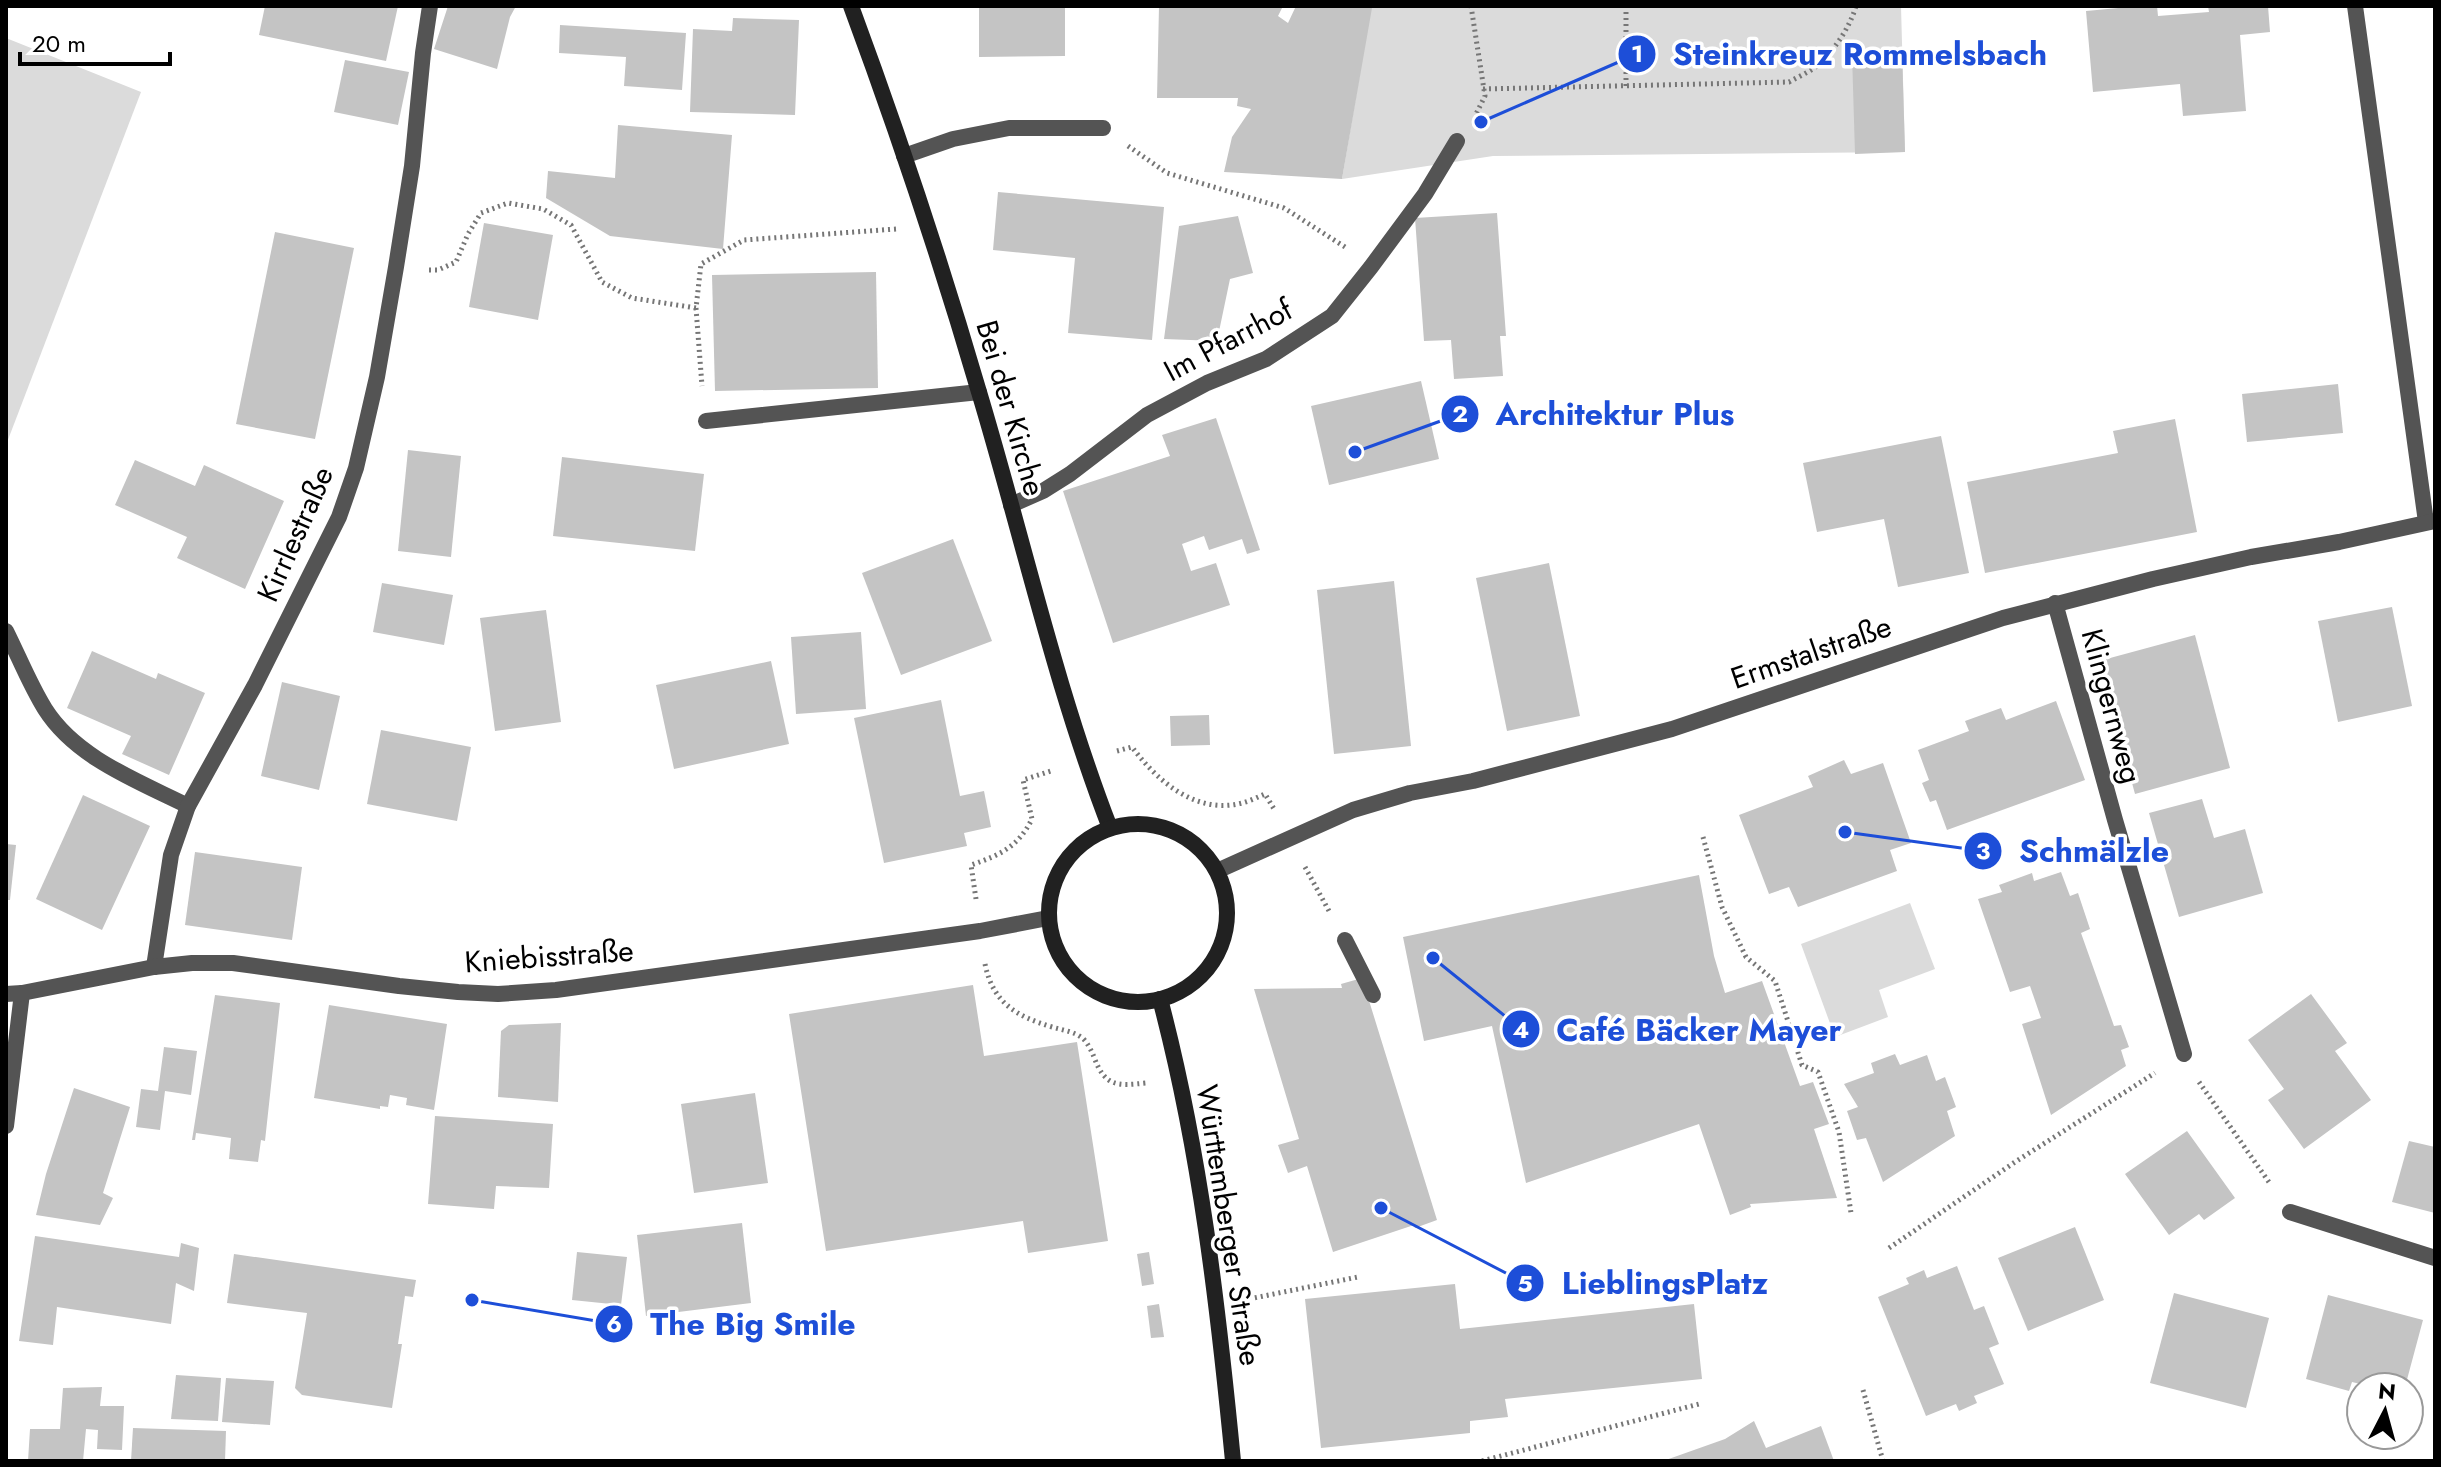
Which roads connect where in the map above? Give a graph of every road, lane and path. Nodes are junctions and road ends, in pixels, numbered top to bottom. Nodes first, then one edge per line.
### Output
1 (430, 6) edge
2 (851, 6) edge
3 (1471, 6) edge
4 (1626, 6) edge
5 (1856, 6) edge
6 (2355, 6) edge
7 (1626, 86) junction
8 (1483, 89) junction
9 (1103, 128) joint
10 (1457, 141) joint
11 (904, 156) junction
12 (927, 227) junction
13 (396, 267) junction
14 (1371, 267) junction
15 (696, 308) junction
16 (979, 392) junction
17 (706, 421) joint
18 (1011, 505) junction
19 (2430, 521) edge
20 (2055, 603) junction
21 (6, 631) edge
22 (1084, 761) junction
23 (188, 806) junction
24 (1110, 828) junction
25 (1703, 837) dead end
26 (1289, 838) junction
27 (1217, 871) junction
28 (1048, 918) junction
29 (980, 931) junction
30 (1345, 940) joint
31 (154, 967) junction
32 (14, 994) edge
33 (1373, 995) dead end
34 (1160, 999) junction
35 (2184, 1054) junction
36 (1178, 1073) junction
37 (6, 1126) edge
38 (2290, 1212) joint
39 (1851, 1213) dead end
40 (1889, 1248) dead end
41 (2435, 1258) edge
42 (1358, 1277) dead end
43 (1217, 1306) junction
44 (1863, 1390) dead end
45 (1699, 1404) dead end
46 (1233, 1461) edge
47 (1482, 1461) edge
48 (1883, 1461) edge

1 - 13 street, Kirrlestraße
2 - 11 main road, Bei der Kirche
3 - 8 path
4 - 7 path
5 - 7 path
6 - 19 street
7 - 8 path
8 - 10 path
9 - 11 street
9 - 14 path
10 - 14 street, Im Pfarrhof
11 - 12 main road, Bei der Kirche
12 - 15 path
12 - 16 main road, Bei der Kirche
13 - 15 path
13 - 23 street, Kirrlestraße
14 - 18 street, Im Pfarrhof
15 - 17 path
16 - 17 street
16 - 18 main road, Bei der Kirche
18 - 22 main road, Bei der Kirche
19 - 20 street, Ermstalstraße
20 - 26 street, Ermstalstraße
20 - 35 street, Klingernweg
21 - 23 street
22 - 24 main road, Bei der Kirche
22 - 26 path
22 - 29 path
23 - 31 street, Kirrlestraße
24 - 27 main road
24 - 28 main road
25 - 39 path
26 - 27 street, Ermstalstraße
26 - 30 path
27 - 34 main road
28 - 29 street, Kniebisstraße
28 - 34 main road
29 - 31 street, Kniebisstraße
29 - 36 path
30 - 33 street
31 - 32 street, Kniebisstraße
32 - 37 street
34 - 36 main road, Württemberger Straße
35 - 38 path
35 - 40 path
36 - 43 main road, Württemberger Straße
38 - 41 street
42 - 43 path
43 - 46 main road, Württemberger Straße
44 - 48 path
45 - 47 path

